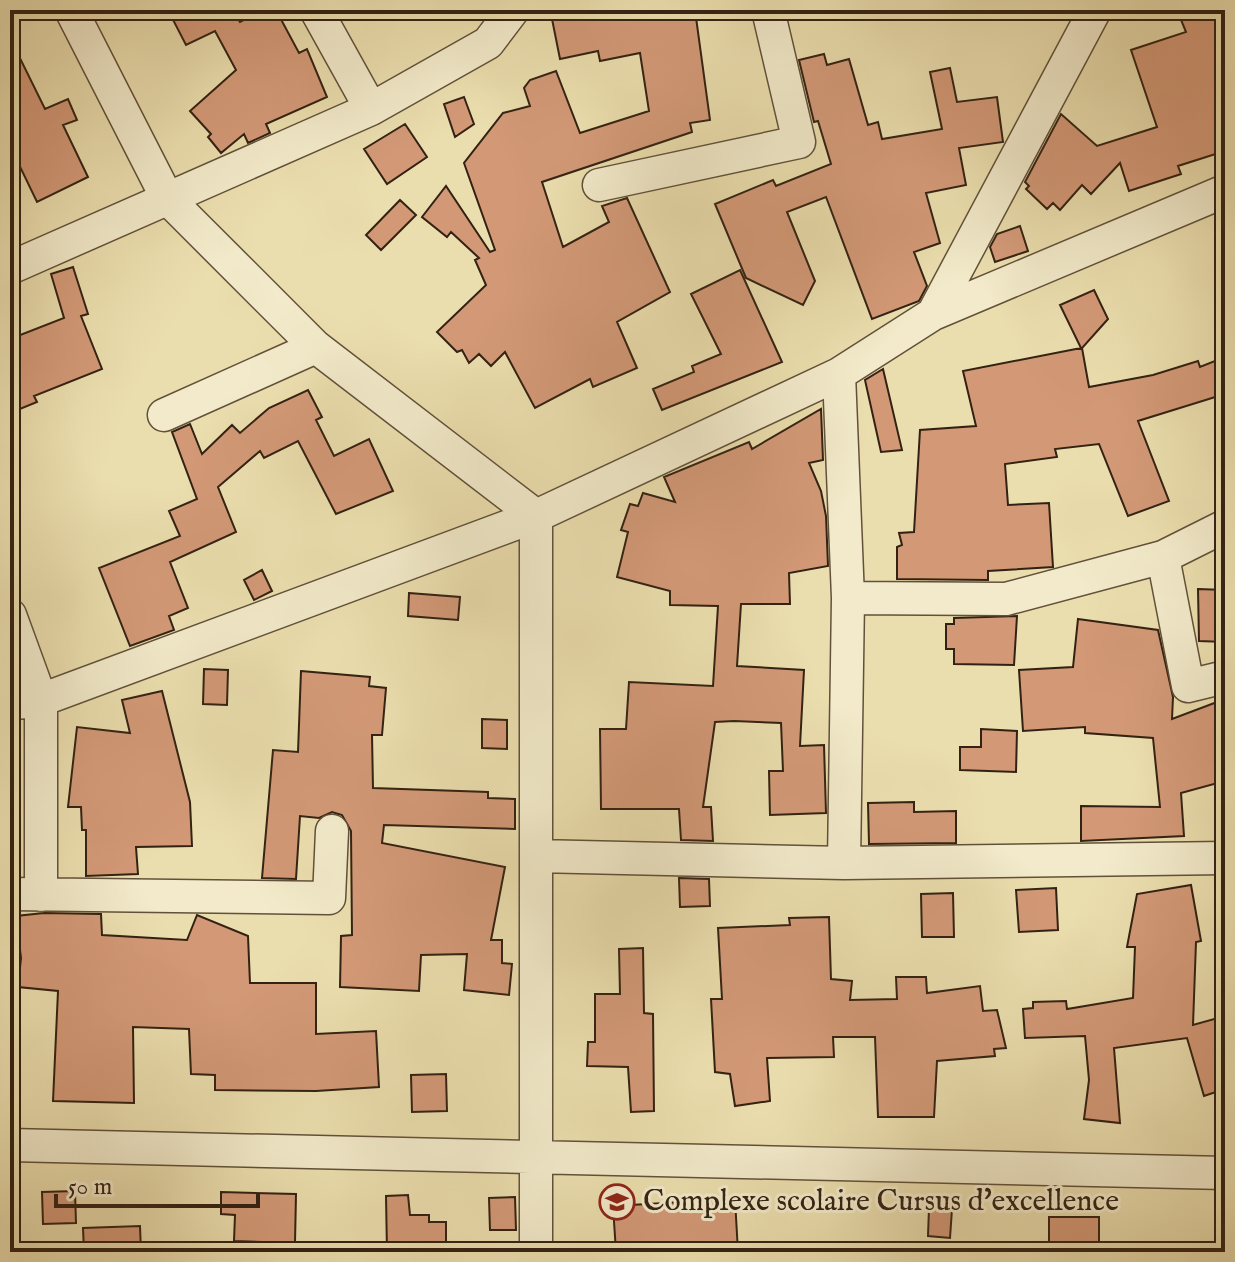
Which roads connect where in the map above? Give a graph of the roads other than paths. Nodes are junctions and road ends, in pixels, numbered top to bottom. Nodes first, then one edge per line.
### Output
1 (71, 10) edge
2 (316, 10) edge
3 (513, 10) edge
4 (768, 10) edge
5 (1095, 10) edge
6 (371, 109) junction
7 (599, 185) dead end
8 (1225, 191) edge
9 (167, 198) junction
10 (10, 268) edge
11 (933, 314) junction
12 (316, 347) junction
13 (839, 374) junction
14 (164, 415) dead end
15 (536, 516) junction
16 (1225, 526) edge
17 (1163, 557) junction
18 (848, 598) junction
19 (10, 615) edge
20 (1225, 677) edge
21 (26, 702) edge
22 (332, 831) dead end
23 (536, 856) junction
24 (1225, 858) edge
25 (844, 863) junction
26 (25, 894) edge
27 (10, 1145) edge
28 (536, 1158) junction
29 (1225, 1173) edge
30 (536, 1252) edge

1 - 9 street
2 - 6 street
3 - 6 street
4 - 7 street
5 - 11 street
6 - 9 street
8 - 11 street
9 - 10 street
9 - 12 street
11 - 13 street
12 - 14 street
12 - 15 street
13 - 15 street
13 - 18 street
15 - 21 street
15 - 23 street
16 - 17 street
17 - 18 street
17 - 20 street
18 - 25 street
19 - 21 street
21 - 26 street
22 - 26 street
23 - 25 street
23 - 28 street
24 - 25 street
27 - 28 street
28 - 29 street
28 - 30 street

